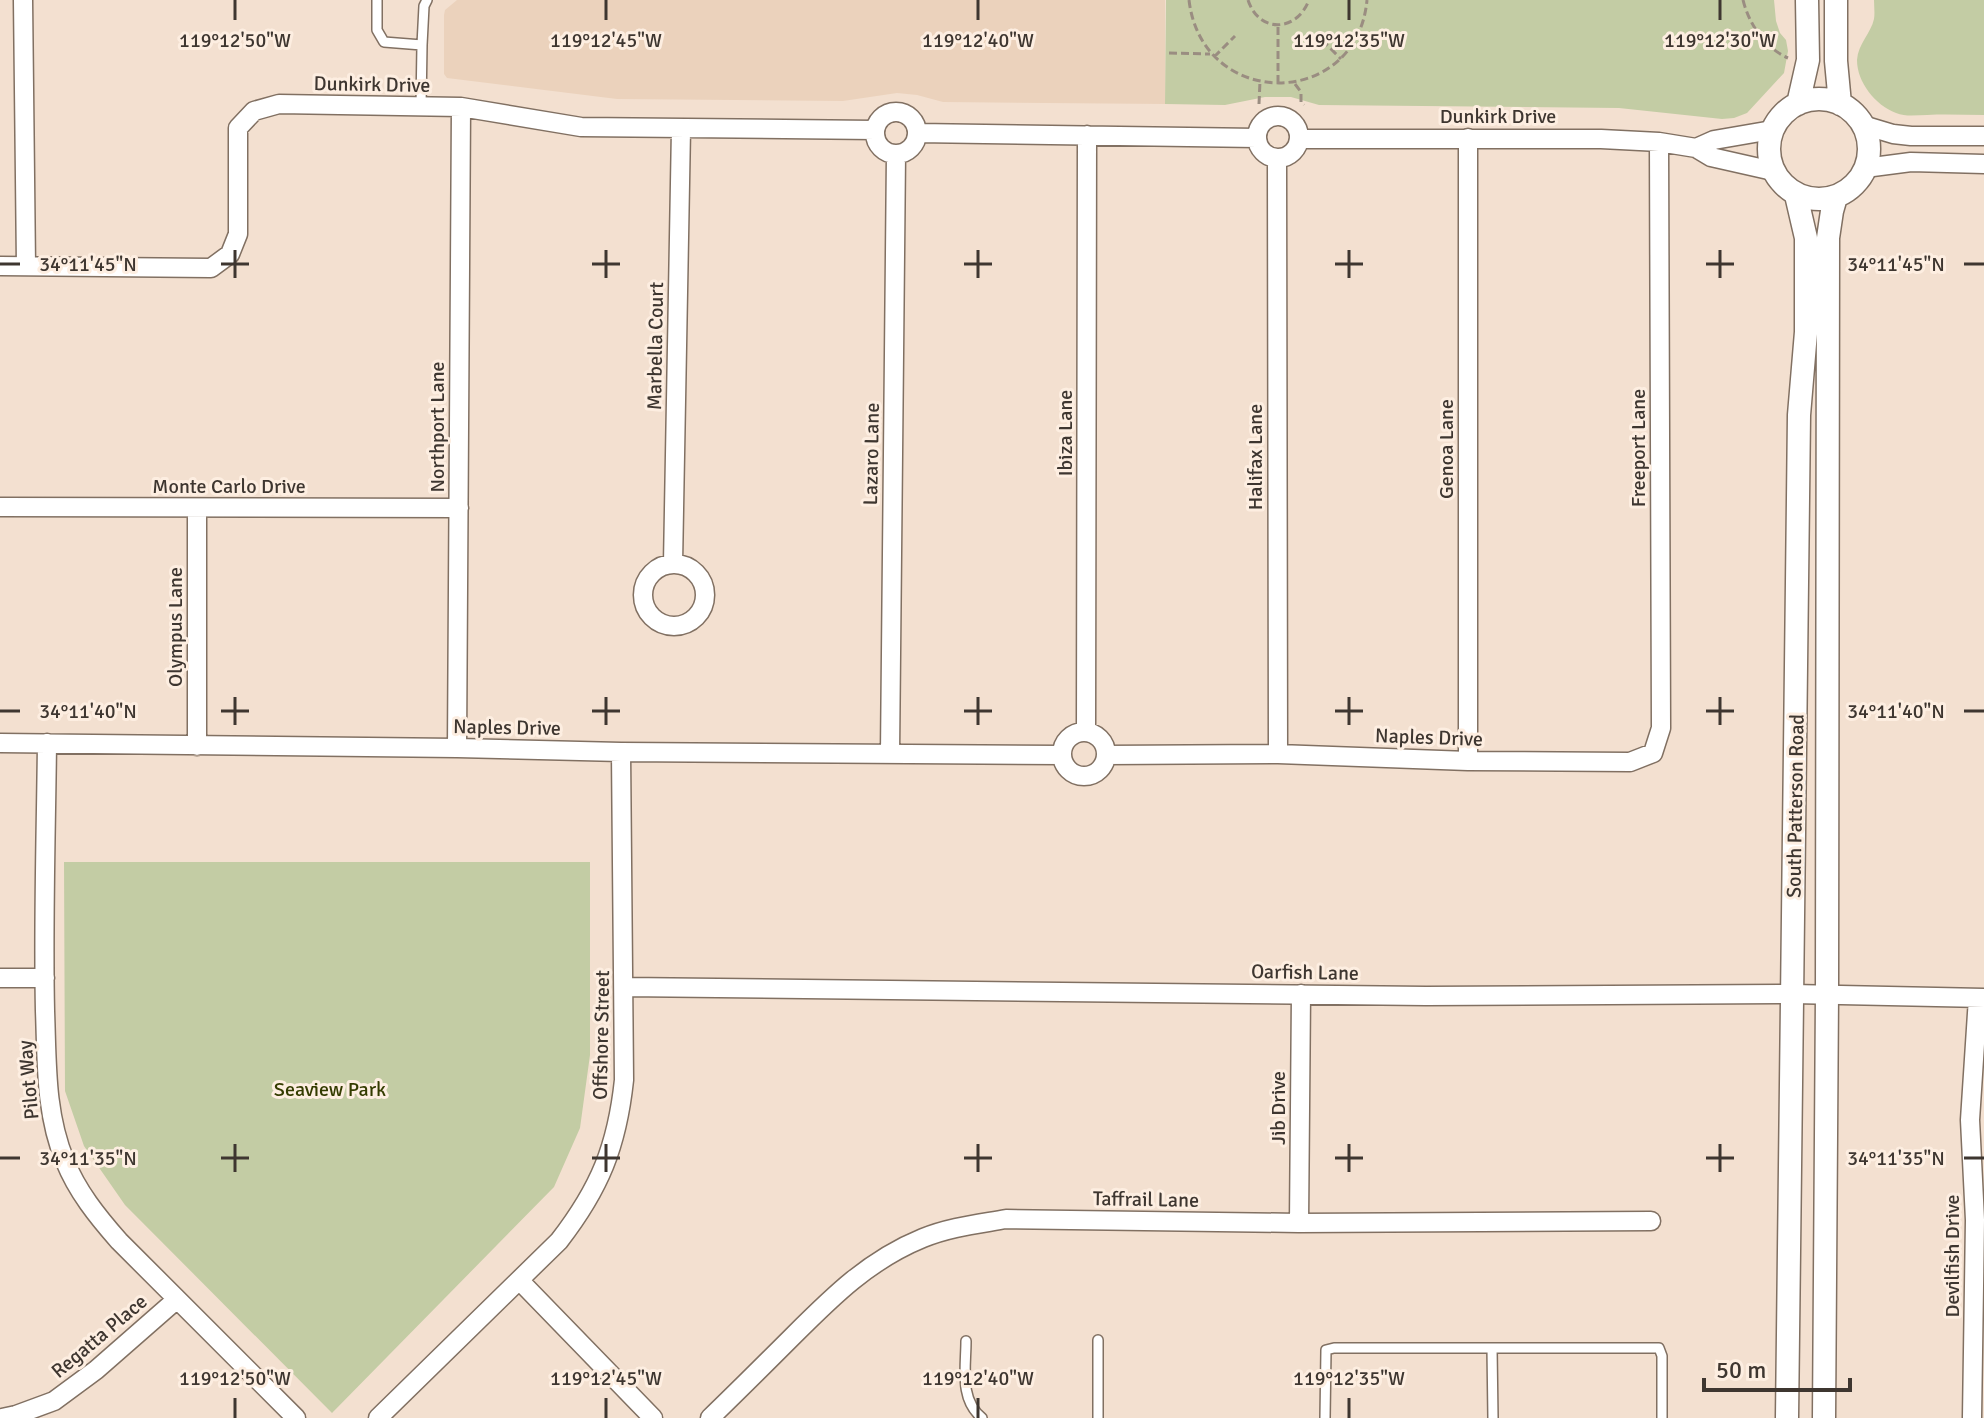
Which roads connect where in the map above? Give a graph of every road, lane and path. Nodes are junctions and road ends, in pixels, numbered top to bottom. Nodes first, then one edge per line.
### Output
1 (23, 0) edge
2 (377, 0) edge
3 (427, 0) edge
4 (1189, 0) edge
5 (1248, 0) edge
6 (1309, 0) edge
7 (1367, 0) edge
8 (1743, 0) edge
9 (1807, 0) edge
10 (1836, 0) edge
11 (1278, 25) junction
12 (1235, 36) dead end
13 (1322, 40) dead end
14 (422, 45) junction
15 (1169, 53) dead end
16 (1212, 56) junction
17 (1341, 59) junction
18 (1794, 59) dead end
19 (1260, 81) junction
20 (1294, 82) junction
21 (1278, 83) junction
22 (1259, 104) dead end
23 (1798, 104) junction
24 (1840, 104) junction
25 (1304, 105) dead end
26 (421, 106) junction
27 (461, 107) junction
28 (1863, 125) junction
29 (681, 129) junction
30 (875, 130) junction
31 (1772, 130) junction
32 (918, 133) junction
33 (1087, 135) junction
34 (1984, 136) edge
35 (1257, 138) junction
36 (1468, 138) junction
37 (1299, 139) junction
38 (1659, 142) junction
39 (1696, 148) junction
40 (896, 154) junction
41 (1277, 159) junction
42 (1984, 164) edge
43 (1865, 168) junction
44 (1773, 171) junction
45 (1796, 195) junction
46 (1836, 197) junction
47 (0, 266) edge
48 (26, 266) junction
49 (0, 507) edge
50 (197, 508) junction
51 (459, 508) junction
52 (673, 564) dead end
53 (1086, 732) junction
54 (0, 743) edge
55 (47, 743) junction
56 (197, 746) junction
57 (457, 748) junction
58 (621, 752) junction
59 (1653, 753) joint
60 (890, 754) junction
61 (1278, 754) junction
62 (1062, 755) junction
63 (1106, 755) junction
64 (1468, 761) junction
65 (0, 978) edge
66 (45, 978) junction
67 (625, 987) junction
68 (1301, 994) junction
69 (1793, 994) junction
70 (1827, 994) junction
71 (1981, 998) edge
72 (1980, 1220) edge
73 (1651, 1221) dead end
74 (1299, 1223) junction
75 (520, 1281) junction
76 (176, 1300) junction
77 (1098, 1340) dead end
78 (966, 1341) dead end
79 (1492, 1348) junction
80 (2, 1418) edge
81 (296, 1418) edge
82 (378, 1418) edge
83 (653, 1418) edge
84 (710, 1418) edge
85 (982, 1418) edge
86 (1098, 1418) edge
87 (1325, 1418) edge
88 (1493, 1418) edge
89 (1662, 1418) edge
90 (1787, 1418) edge
91 (1824, 1418) edge
92 (1972, 1418) edge

1 - 48 street
2 - 14 lane
3 - 14 lane
4 - 16 path
5 - 11 path
6 - 11 path
7 - 17 path
8 - 18 path
9 - 23 street
10 - 24 street
11 - 21 path
12 - 16 path
13 - 17 path
14 - 26 lane
15 - 16 path
16 - 19 path
17 - 20 path
19 - 21 path
19 - 22 path
20 - 21 path
20 - 25 path
23 - 24 street
23 - 31 street
24 - 28 street
26 - 27 street, Dunkirk Drive
26 - 48 street, Dunkirk Drive
27 - 29 street, Dunkirk Drive
27 - 51 street, Northport Lane
28 - 34 street
28 - 43 street
29 - 30 street, Dunkirk Drive
29 - 52 street, Marbella Court
30 - 32 street
30 - 40 street
31 - 39 street, Dunkirk Drive
31 - 44 street
32 - 33 street
32 - 40 street
33 - 35 street
33 - 53 street, Ibiza Lane
35 - 37 street
35 - 41 street
36 - 37 street, Dunkirk Drive
36 - 38 street, Dunkirk Drive
36 - 64 street, Genoa Lane
37 - 41 street
38 - 39 street, Dunkirk Drive
38 - 59 street, Freeport Lane
39 - 44 street, Dunkirk Drive
40 - 60 street, Lazaro Lane
41 - 61 street, Halifax Lane
42 - 43 street
43 - 46 street
44 - 45 street
45 - 46 street
45 - 69 street, South Patterson Road
46 - 70 street, South Patterson Road
47 - 48 street, Dunkirk Drive
49 - 50 street, Monte Carlo Drive
50 - 51 street, Monte Carlo Drive
50 - 56 street, Olympus Lane
51 - 57 street, Northport Lane
53 - 62 street
53 - 63 street
54 - 55 street, Naples Drive
55 - 56 street, Naples Drive
55 - 66 street, Pilot Way
56 - 57 street, Naples Drive
57 - 58 street, Naples Drive
58 - 60 street, Naples Drive
58 - 67 street, Offshore Street
59 - 64 street, Naples Drive
60 - 62 street, Naples Drive
61 - 63 street, Naples Drive
61 - 64 street, Naples Drive
62 - 63 street
65 - 66 street
66 - 76 street, Pilot Way
67 - 68 street, Oarfish Lane
67 - 75 street, Offshore Street
68 - 69 street, Oarfish Lane
68 - 74 street, Jib Drive
69 - 70 street, Oarfish Lane
69 - 90 street, South Patterson Road
70 - 71 street, Oarfish Lane
70 - 91 street, South Patterson Road
71 - 72 street, Devilfish Drive
72 - 92 street, Devilfish Drive
73 - 74 street, Taffrail Lane
74 - 84 street, Taffrail Lane
75 - 82 street, Offshore Street
75 - 83 street
76 - 80 street, Regatta Place
76 - 81 street, Pilot Way
77 - 86 lane
78 - 85 lane
79 - 87 lane
79 - 88 lane
79 - 89 lane

